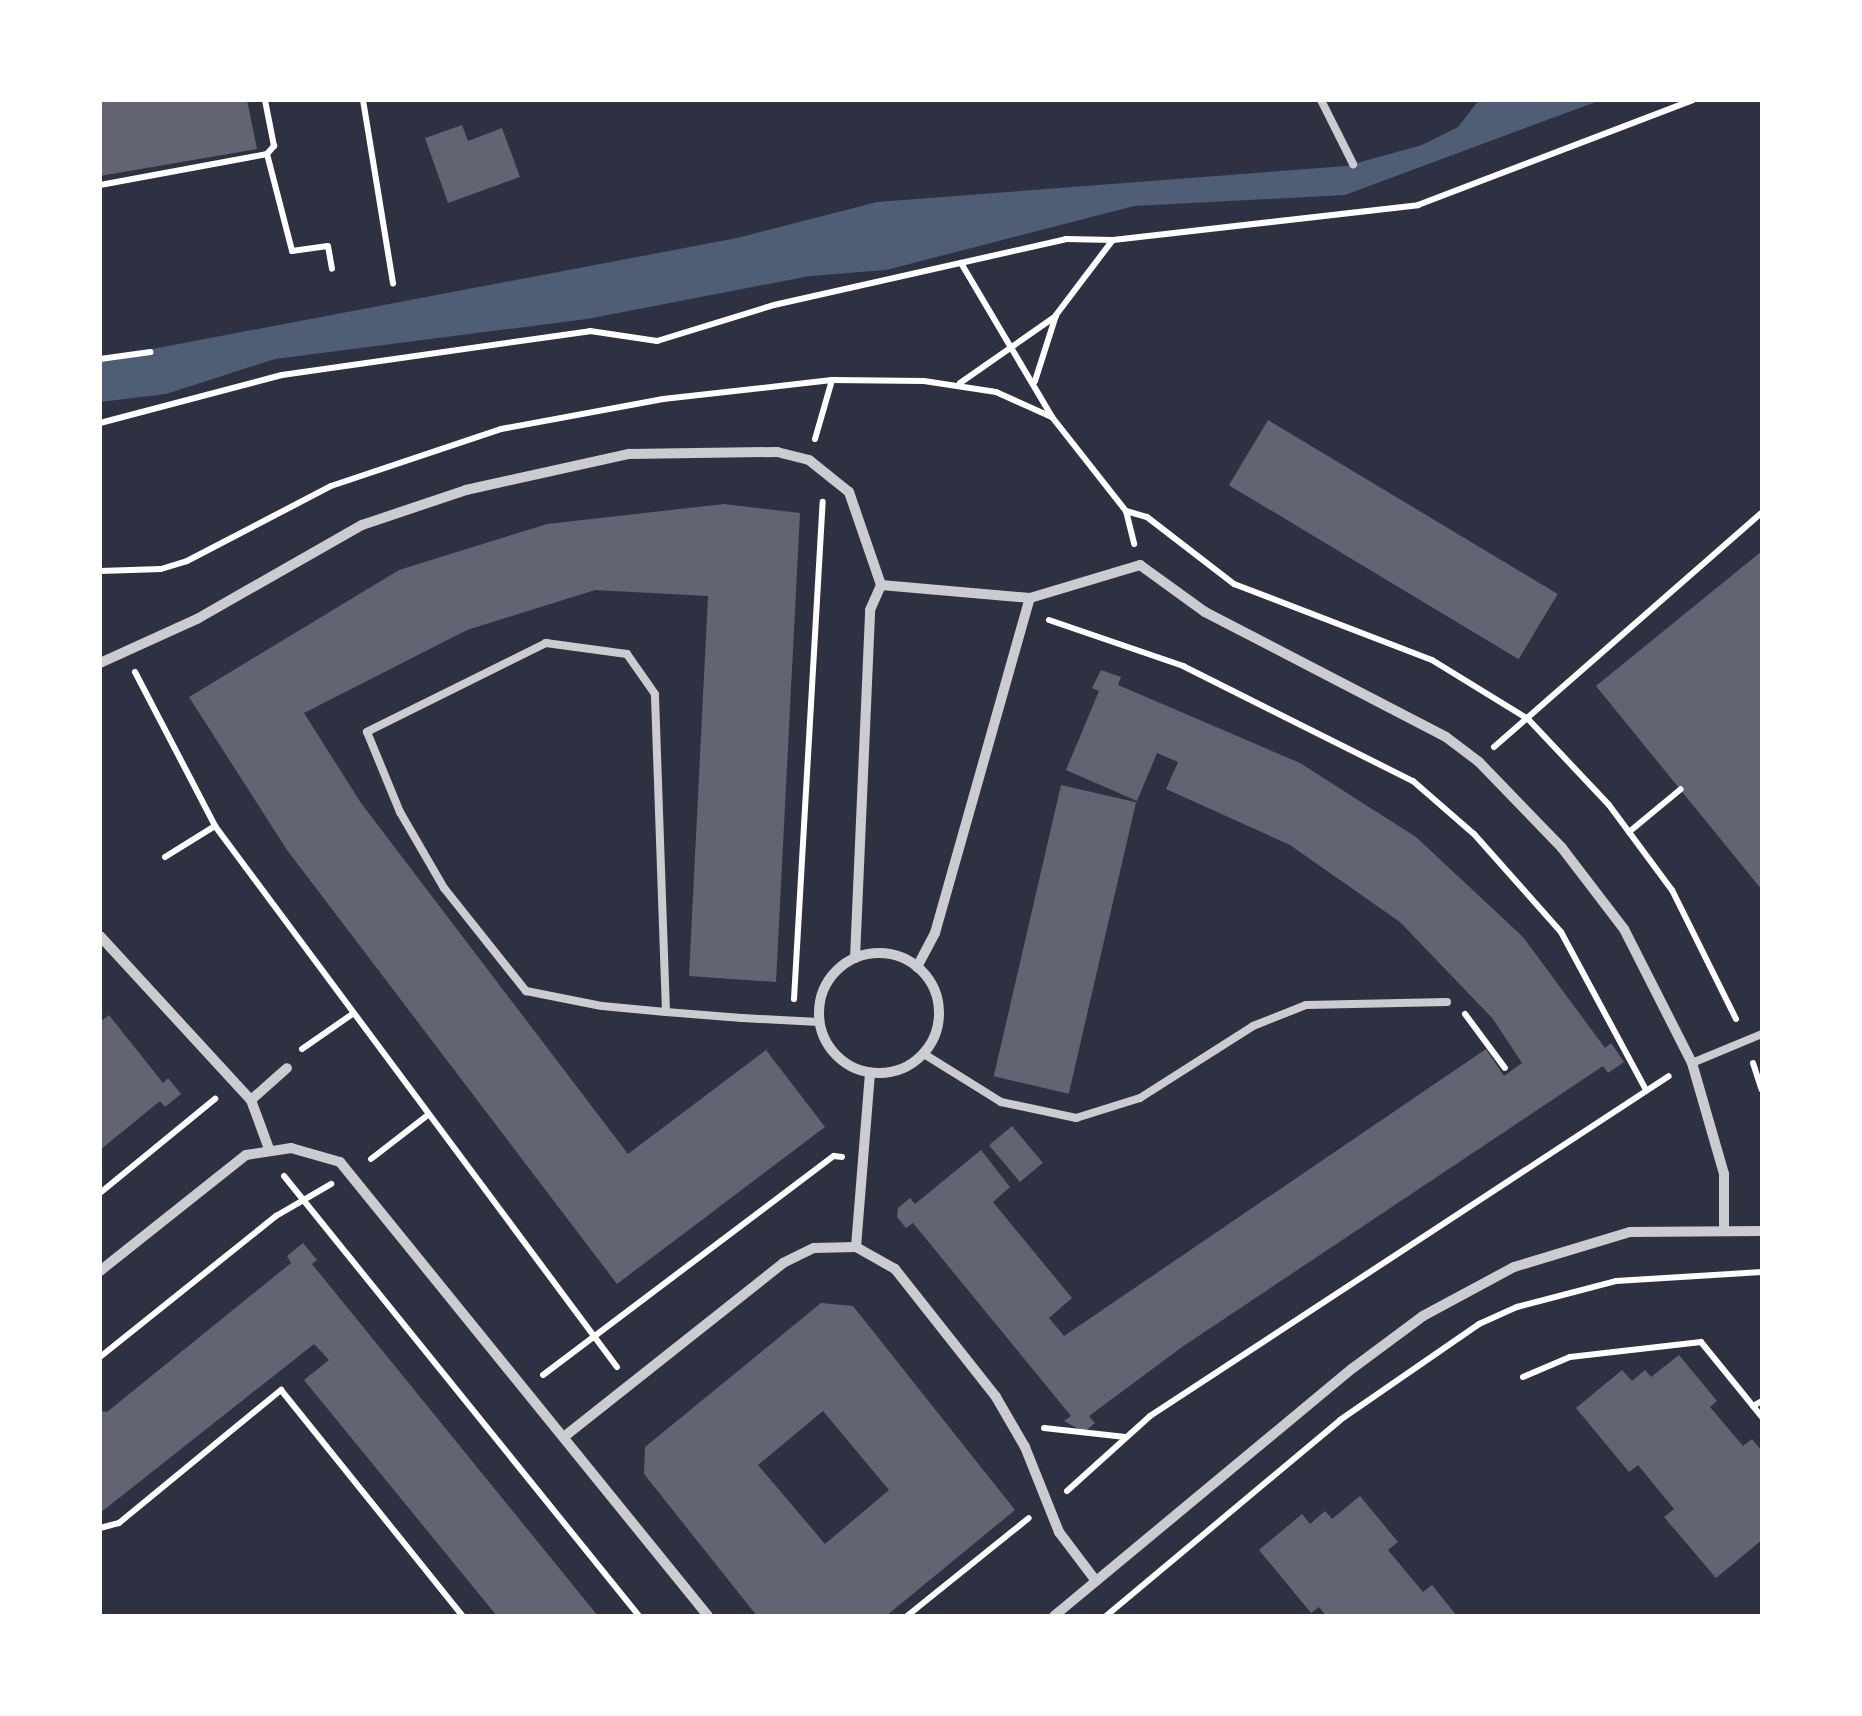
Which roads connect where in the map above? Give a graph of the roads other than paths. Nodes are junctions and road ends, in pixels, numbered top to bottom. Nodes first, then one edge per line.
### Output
1 (1321, 100) edge
2 (1353, 164) dead end
3 (881, 585) junction
4 (1030, 598) junction
5 (100, 663) edge
6 (100, 936) edge
7 (855, 958) junction
8 (917, 967) junction
9 (1447, 1002) road end
10 (666, 1012) junction
11 (819, 1022) junction
12 (1762, 1034) edge
13 (924, 1054) junction
14 (1692, 1062) junction
15 (288, 1068) dead end
16 (870, 1074) junction
17 (251, 1100) junction
18 (269, 1148) junction
19 (1724, 1229) junction
20 (1762, 1231) edge
21 (856, 1247) junction
22 (100, 1271) edge
23 (566, 1436) junction
24 (1096, 1581) junction
25 (708, 1616) edge
26 (1054, 1616) edge

1 - 2 lane
3 - 4 street
3 - 5 street
3 - 7 street
4 - 8 street
4 - 14 street
6 - 17 street
7 - 8 street
7 - 11 street
8 - 13 street
9 - 13 lane
10 - 10 lane
10 - 11 lane
11 - 16 street
12 - 14 lane
13 - 16 street
14 - 19 street
15 - 17 street
16 - 21 street
17 - 18 street
18 - 22 street
18 - 23 street
19 - 20 street
19 - 24 street
21 - 23 street
21 - 24 street
23 - 25 street
24 - 26 street

